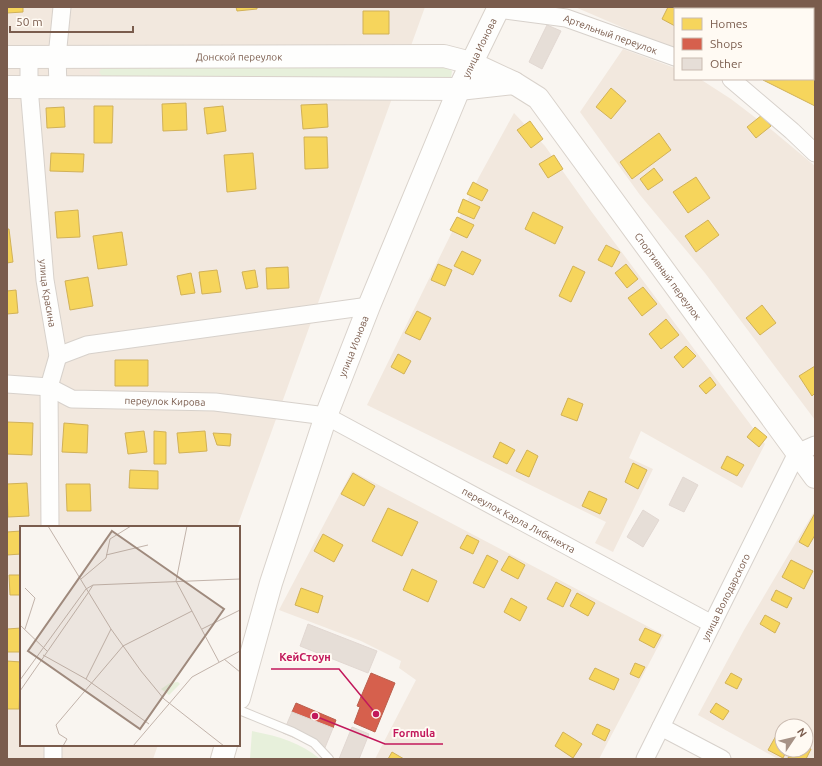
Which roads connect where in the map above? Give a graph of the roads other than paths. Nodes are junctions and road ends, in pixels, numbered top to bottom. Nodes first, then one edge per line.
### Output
1 (62, 7) edge
2 (498, 8) edge
3 (7, 57) edge
4 (57, 57) junction
5 (674, 57) edge
6 (29, 58) junction
7 (471, 63) junction
8 (732, 80) edge
9 (514, 83) junction
10 (58, 86) junction
11 (7, 87) edge
12 (29, 87) junction
13 (459, 89) junction
14 (815, 153) edge
15 (369, 306) junction
16 (58, 356) junction
17 (7, 384) edge
18 (49, 387) junction
19 (326, 416) junction
20 (806, 449) edge
21 (815, 477) edge
22 (50, 526) edge
23 (712, 624) junction
24 (240, 694) edge
25 (240, 710) edge
26 (661, 727) junction
27 (53, 746) edge
28 (226, 746) edge
29 (53, 759) edge
30 (222, 759) edge
31 (329, 759) edge
32 (645, 759) edge
33 (722, 759) edge

1 - 4 street
2 - 5 street, Артельный переулок
2 - 7 main road, улица Ионова
3 - 6 main road, Донской переулок
4 - 6 main road, Донской переулок
4 - 7 main road, Донской переулок
4 - 10 street
6 - 12 street, улица Красина
7 - 9 main road, Спортивный переулок
7 - 13 main road, улица Ионова
8 - 14 street
9 - 13 main road
9 - 20 main road, Спортивный переулок
10 - 12 main road
10 - 13 main road
11 - 12 main road
12 - 16 street, улица Красина
13 - 15 main road, улица Ионова
15 - 16 street
15 - 19 main road, улица Ионова
16 - 18 street, улица Красина
17 - 18 street, переулок Кирова
18 - 19 street, переулок Кирова
18 - 22 street, улица Красина
19 - 23 street, переулок Карла Либкнехта
19 - 24 main road, улица Ионова
20 - 21 main road, Спортивный переулок
20 - 23 street, улица Володарского
23 - 26 street, улица Володарского
25 - 31 lane
26 - 32 street, улица Володарского
26 - 33 street
27 - 29 street
28 - 30 main road

